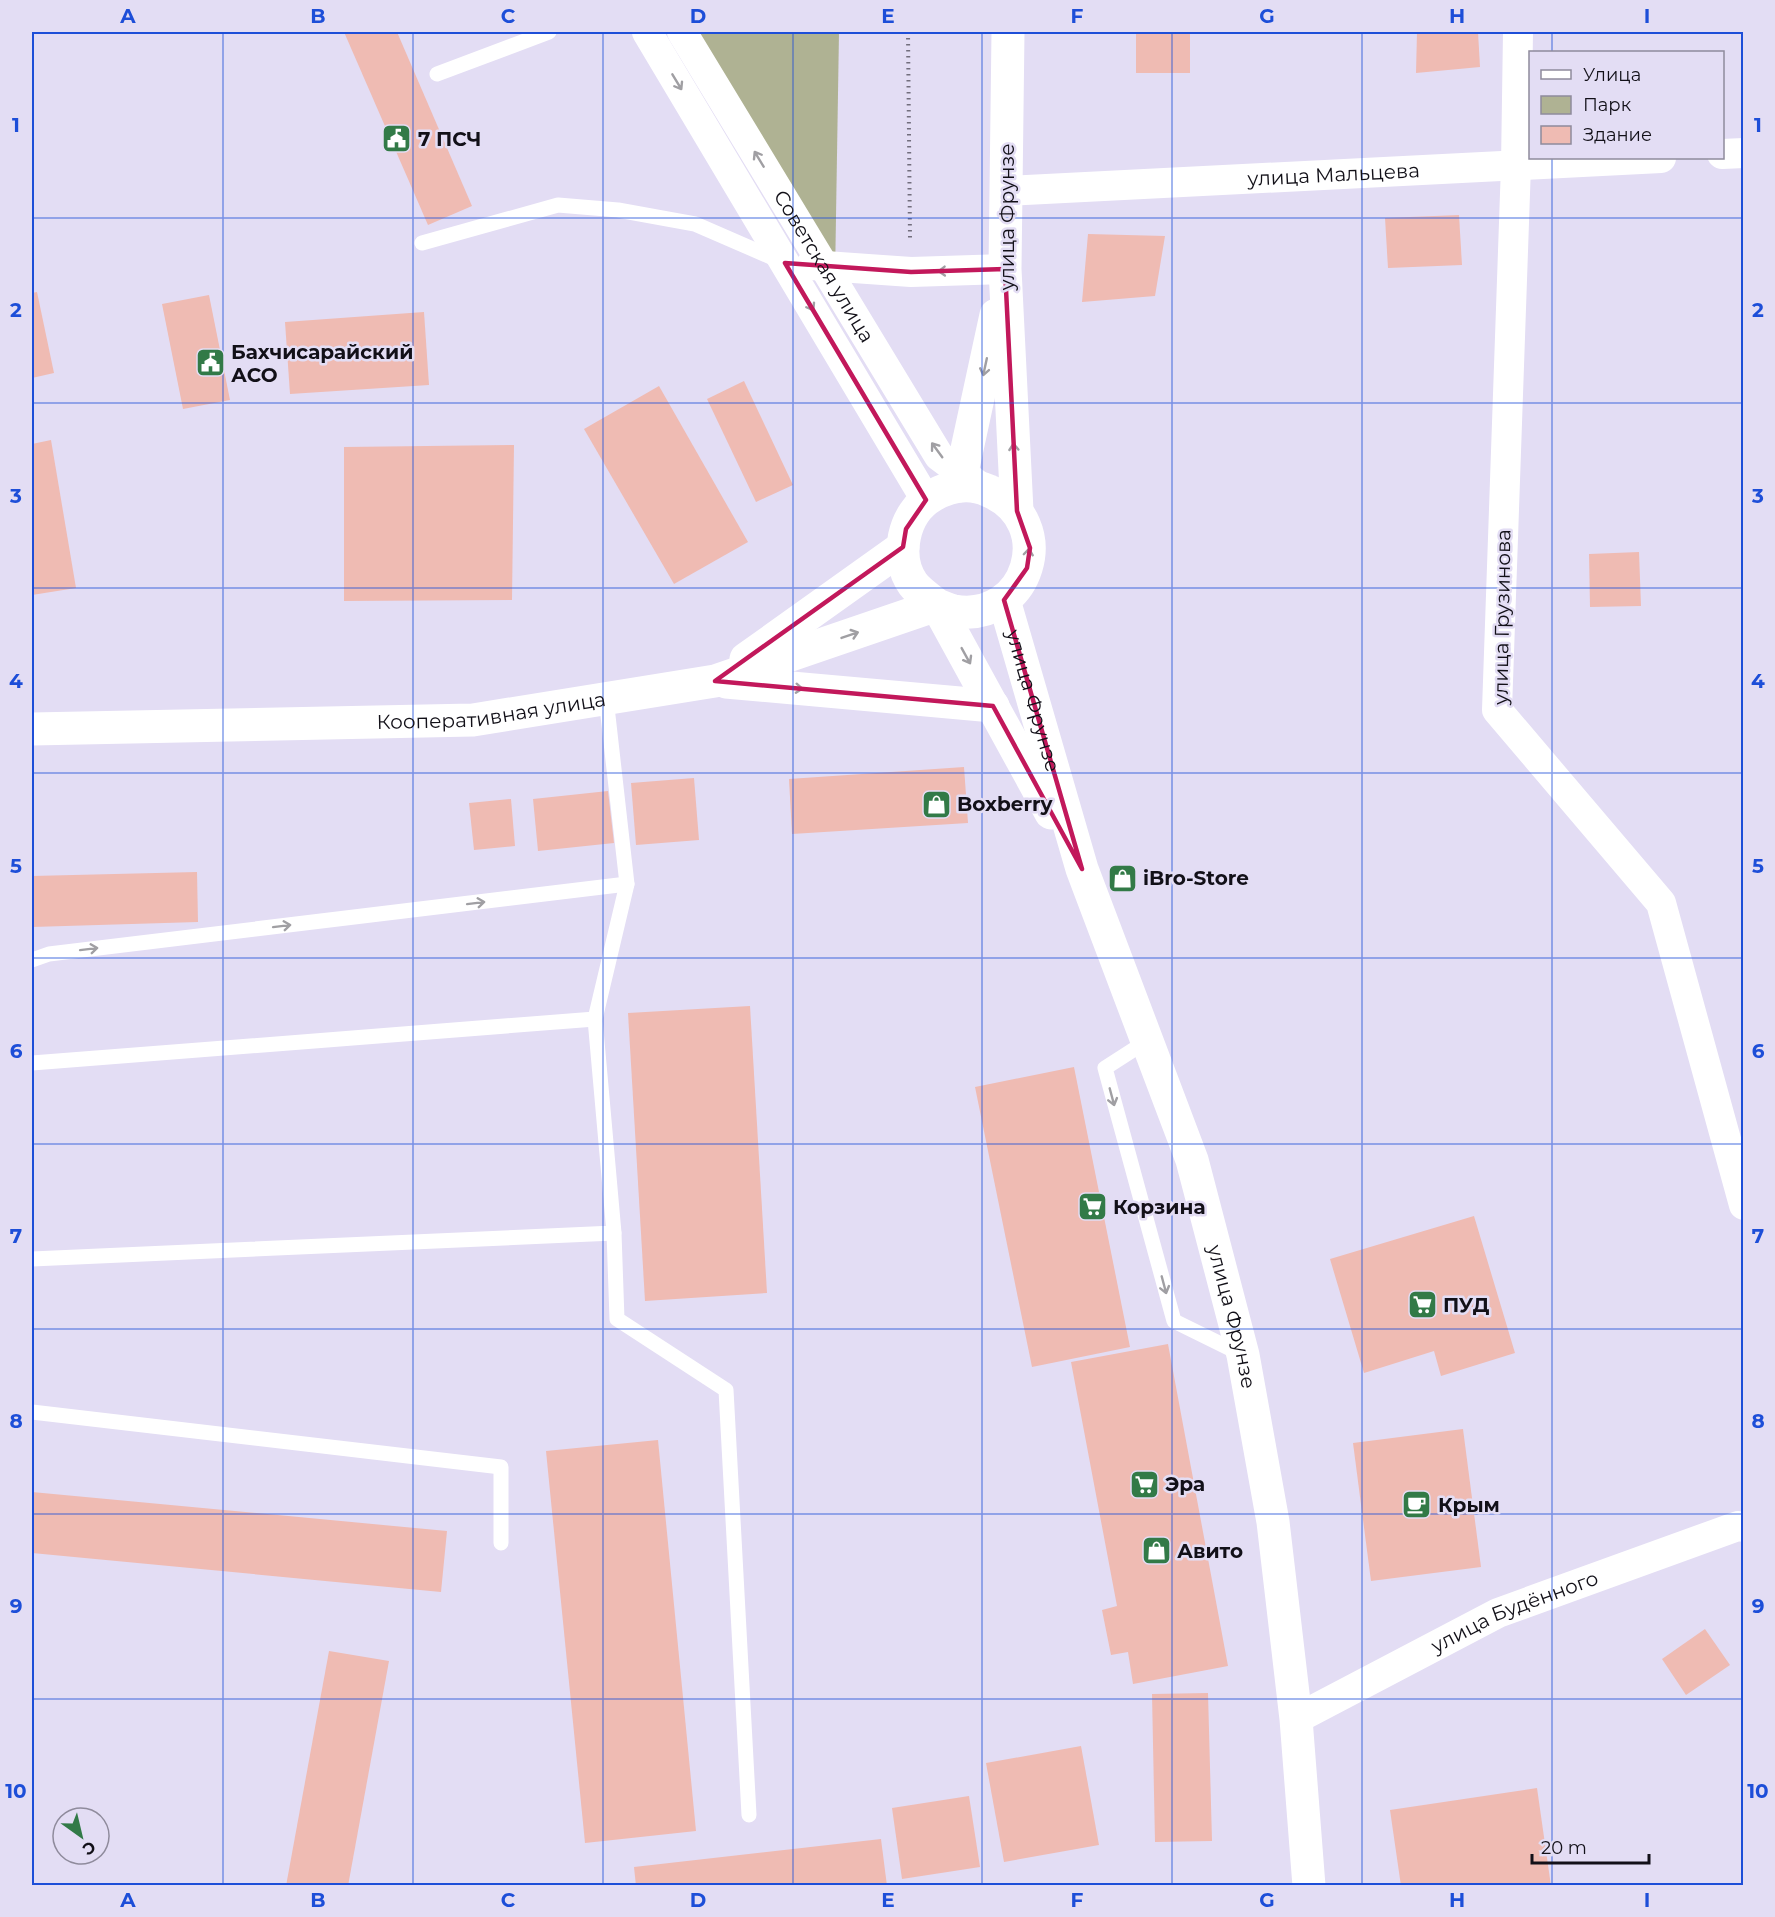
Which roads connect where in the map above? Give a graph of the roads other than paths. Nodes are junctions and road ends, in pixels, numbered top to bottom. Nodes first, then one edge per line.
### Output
1 (549, 32) edge
2 (647, 32) edge
3 (682, 32) edge
4 (1008, 32) edge
5 (1518, 32) edge
6 (437, 74) dead end
7 (1743, 153) edge
8 (1724, 154) edge
9 (1640, 159) edge
10 (1516, 165) junction
11 (1006, 190) junction
12 (422, 243) dead end
13 (785, 263) junction
14 (824, 266) junction
15 (1005, 269) junction
16 (970, 487) junction
17 (926, 500) junction
18 (1017, 511) junction
19 (903, 547) junction
20 (1004, 600) junction
21 (937, 605) junction
22 (715, 681) junction
23 (606, 698) junction
24 (993, 706) junction
25 (32, 729) edge
26 (1082, 869) junction
27 (627, 884) junction
28 (32, 960) edge
29 (595, 1019) junction
30 (1147, 1041) junction
31 (32, 1063) edge
32 (1743, 1205) edge
33 (614, 1233) junction
34 (32, 1258) edge
35 (1243, 1355) junction
36 (32, 1412) edge
37 (1742, 1526) edge
38 (501, 1543) dead end
39 (1296, 1719) junction
40 (749, 1815) dead end
41 (1310, 1886) edge

1 - 6 lane
2 -> 13 street
14 -> 3 street, Советская улица
4 - 11 main road, улица Фрунзе
5 - 10 street, улица Грузинова
7 - 8 street
9 - 10 street, улица Мальцева
10 - 11 street, улица Мальцева
10 - 32 street, улица Грузинова
11 - 15 main road, улица Фрунзе
12 - 13 lane
13 - 14 street
13 -> 17 street
15 -> 14 street
16 -> 14 street, Советская улица
15 -> 16 main road
18 -> 15 main road, улица Фрунзе
16 - 17 main road
16 - 18 main road
17 - 19 main road
20 -> 18 main road
19 - 21 main road
19 - 22 main road
20 - 21 main road
20 - 26 main road, улица Фрунзе
22 -> 21 main road, Кооперативная улица
21 -> 24 main road
22 - 23 main road, Кооперативная улица
22 -> 24 main road
23 - 25 main road, Кооперативная улица
23 - 27 lane
24 - 26 main road
26 - 30 main road, улица Фрунзе
28 -> 27 lane
27 - 29 lane
29 - 31 lane
29 - 33 lane
30 - 35 main road, улица Фрунзе
30 -> 35 lane
33 - 34 lane
33 - 40 lane
35 - 39 main road, улица Фрунзе
36 - 38 lane
37 - 39 street, улица Будённого
39 - 41 main road, улица Фрунзе

